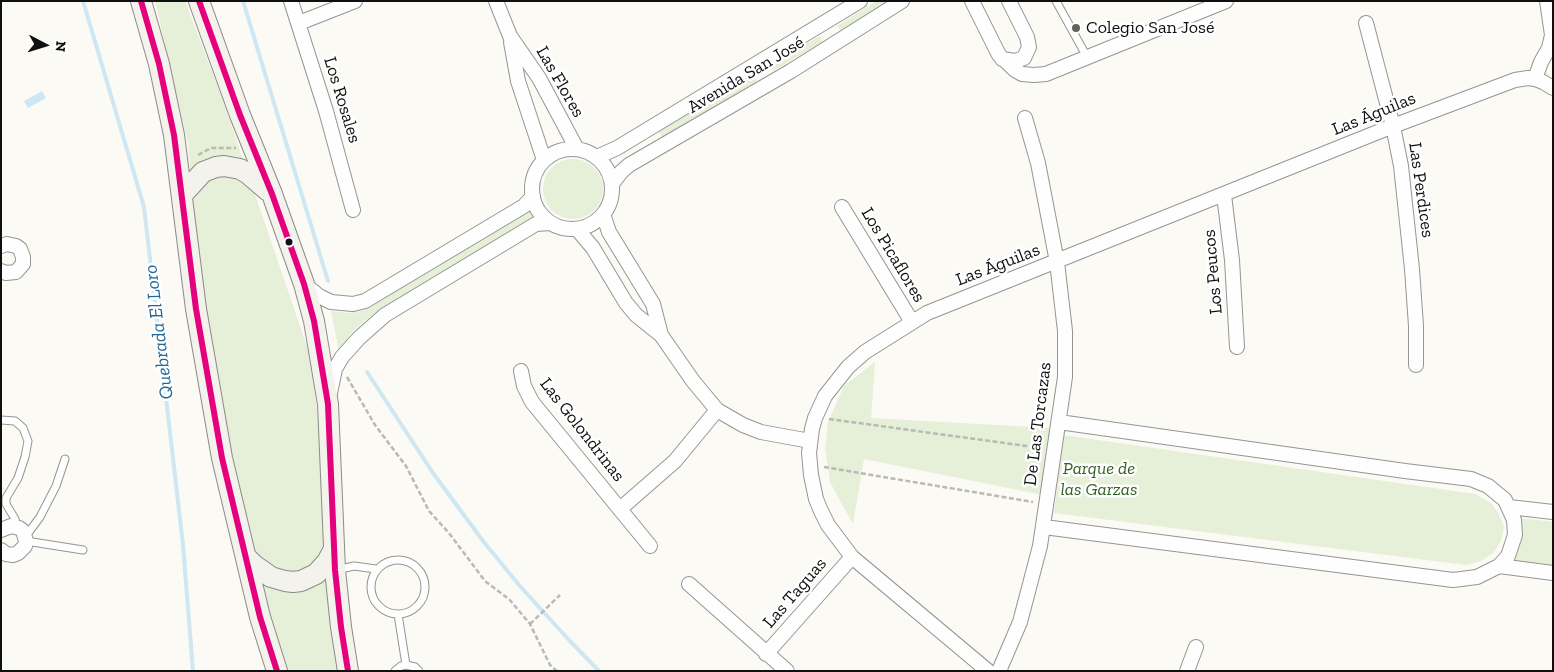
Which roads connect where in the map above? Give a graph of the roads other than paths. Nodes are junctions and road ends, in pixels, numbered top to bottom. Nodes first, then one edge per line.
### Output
1 (141, 1) edge
2 (199, 1) edge
3 (291, 1) edge
4 (355, 1) edge
5 (496, 1) edge
6 (860, 1) edge
7 (902, 1) edge
8 (972, 1) edge
9 (1009, 1) edge
10 (1056, 1) edge
11 (1226, 1) edge
12 (1548, 1) edge
13 (299, 23) junction
14 (1366, 23) dead end
15 (510, 36) junction
16 (1087, 57) junction
17 (1002, 59) junction
18 (1535, 79) junction
19 (1553, 88) edge
20 (1025, 118) dead end
21 (1393, 126) junction
22 (577, 149) junction
23 (596, 156) junction
24 (544, 160) junction
25 (612, 184) junction
26 (272, 194) junction
27 (182, 195) junction
28 (1224, 195) junction
29 (533, 196) junction
30 (842, 207) dead end
31 (353, 210) dead end
32 (604, 214) junction
33 (551, 223) junction
34 (577, 229) junction
35 (1, 246) edge
36 (1057, 262) junction
37 (1, 271) edge
38 (304, 284) junction
39 (912, 322) junction
40 (662, 335) junction
41 (1237, 347) dead end
42 (1416, 366) dead end
43 (521, 371) dead end
44 (328, 404) junction
45 (717, 410) junction
46 (1, 420) edge
47 (1059, 422) junction
48 (810, 441) junction
49 (65, 459) dead end
50 (1509, 507) junction
51 (620, 509) junction
52 (1553, 512) edge
53 (1044, 527) junction
54 (1, 530) edge
55 (22, 534) junction
56 (650, 546) dead end
57 (334, 549) junction
58 (1, 550) edge
59 (83, 550) dead end
60 (852, 557) junction
61 (247, 558) junction
62 (1499, 566) junction
63 (376, 569) junction
64 (335, 570) junction
65 (1553, 573) edge
66 (689, 584) dead end
67 (398, 614) junction
68 (1196, 647) dead end
69 (766, 654) junction
70 (406, 665) junction
71 (277, 671) edge
72 (348, 671) edge
73 (395, 671) edge
74 (419, 671) edge
75 (787, 671) edge
76 (988, 671) edge
77 (999, 671) edge
78 (1188, 671) edge

1 - 27 main road
2 - 26 main road
3 - 13 street, Los Rosales
4 - 13 street
5 - 15 street, Las Flores
6 - 23 street, Avenida San José
7 - 25 street, Avenida San José
8 - 17 street
9 - 17 street
10 - 16 lane
11 - 16 street
12 - 18 street
13 - 31 street, Los Rosales
14 - 21 street, Las Perdices
15 - 22 street, Las Flores
15 - 24 street, Las Flores
16 - 17 street
18 - 19 street
18 - 21 street, Las Águilas
20 - 36 street, De Las Torcazas
21 - 28 street, Las Águilas
21 - 42 street, Las Perdices
22 - 23 street
22 - 24 street
23 - 25 street
24 - 29 street
25 - 32 street
26 - 27 main road
26 - 38 main road
27 - 61 main road
28 - 36 street, Las Águilas
28 - 41 street, Los Peucos
29 - 33 street
29 - 38 street
30 - 39 street, Los Picaflores
32 - 34 street
32 - 40 street
33 - 34 street
33 - 44 street
34 - 40 street
35 - 37 street
36 - 39 street, Las Águilas
36 - 47 street, De Las Torcazas
38 - 44 main road
39 - 48 street, Las Águilas
40 - 45 street
43 - 51 street, Las Golondrinas
44 - 57 main road
45 - 48 street
45 - 51 street, Las Golondrinas
46 - 55 lane
47 - 50 street
47 - 53 street, De Las Torcazas
48 - 60 street, Las Águilas
49 - 55 lane
50 - 52 street
50 - 62 street
51 - 56 street, Las Golondrinas
53 - 62 street
53 - 77 street, De Las Torcazas
54 - 55 street
55 - 58 street
55 - 59 lane
57 - 61 main road
57 - 64 main road
60 - 69 street, Las Taguas
60 - 76 street, Las Águilas
61 - 71 main road
62 - 65 street
63 - 64 lane
63 - 67 lane
63 - 67 lane
64 - 72 main road
66 - 69 street
67 - 70 lane
68 - 78 street
69 - 75 street
70 - 73 lane
70 - 74 lane

